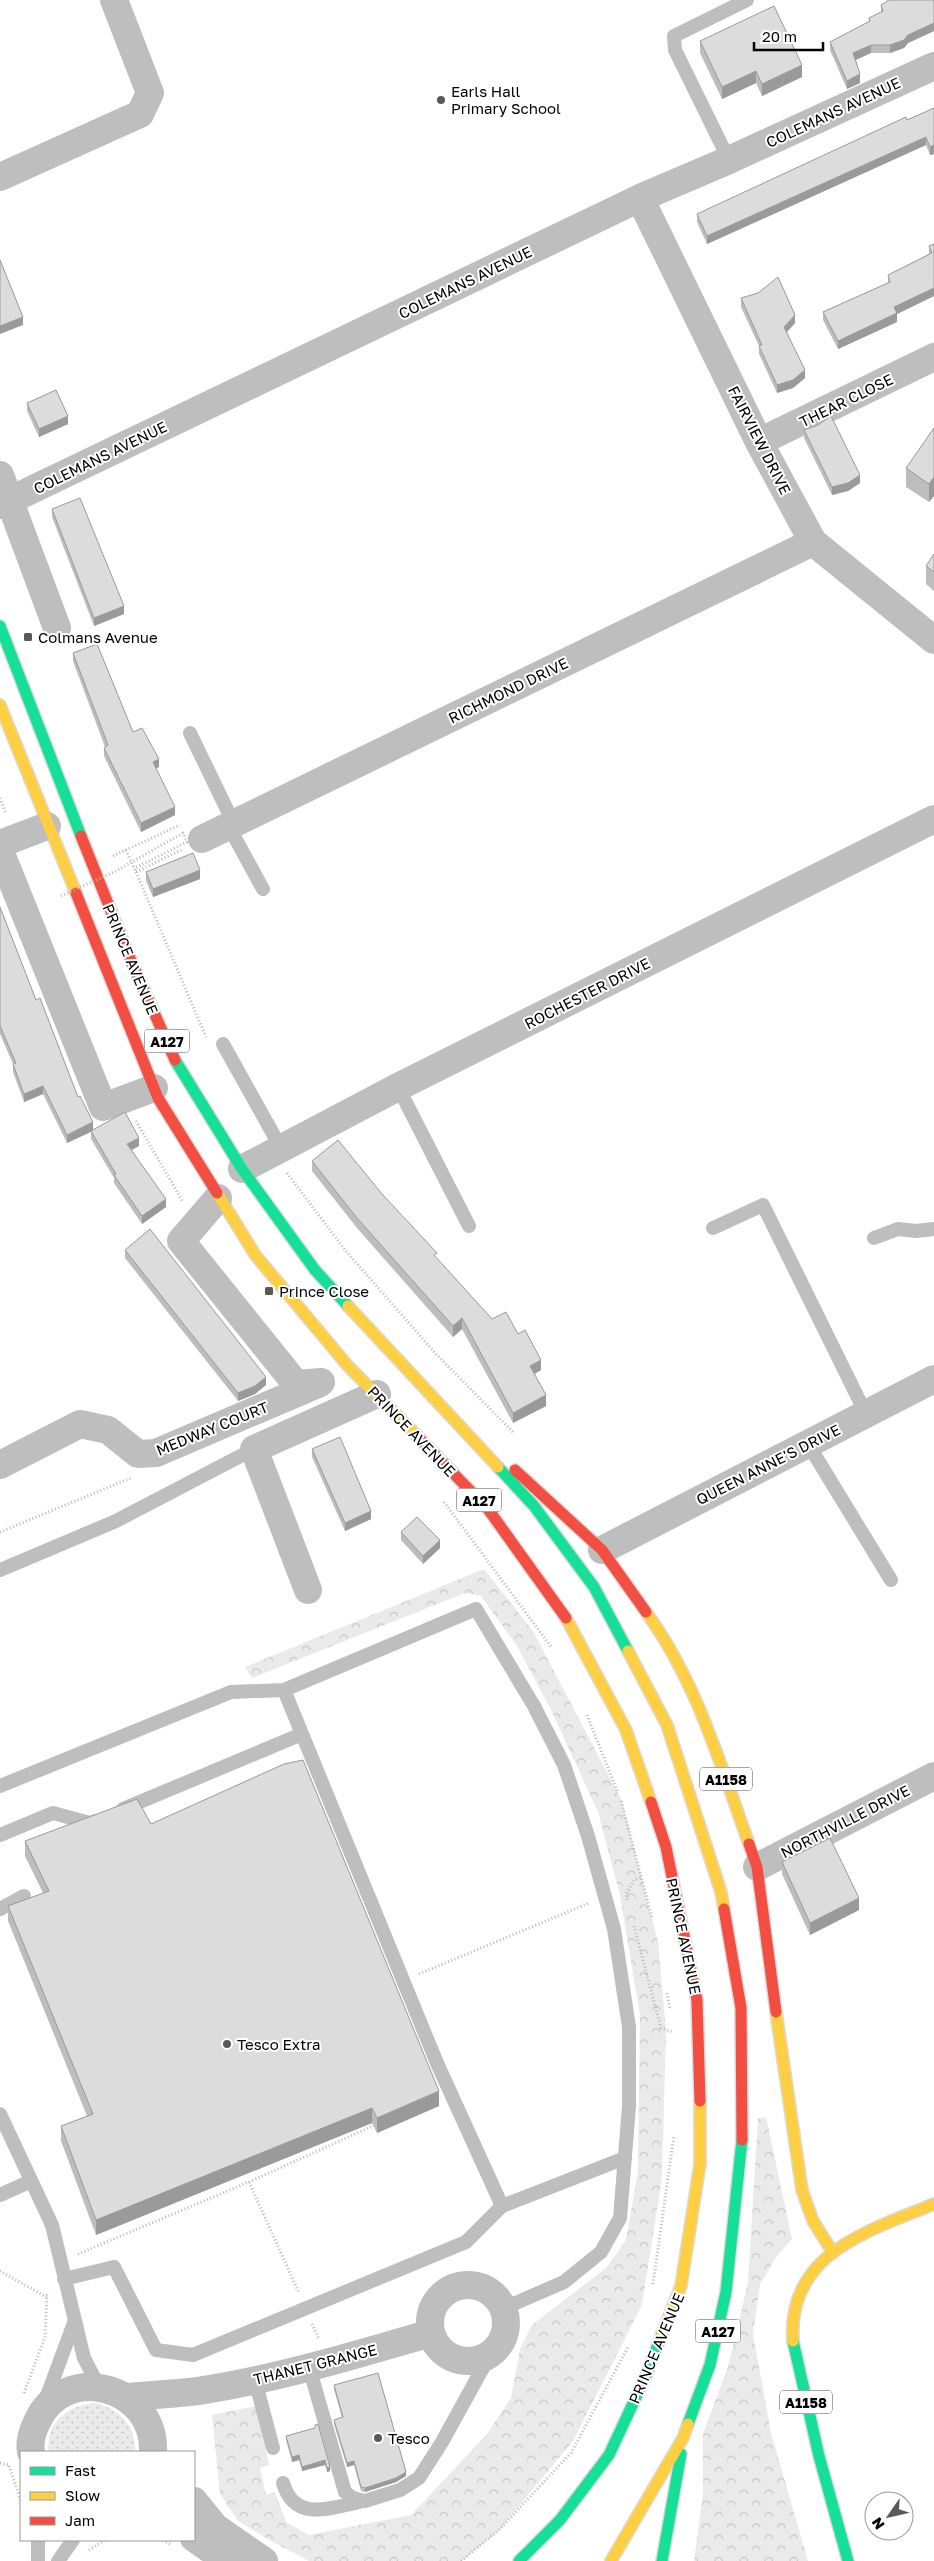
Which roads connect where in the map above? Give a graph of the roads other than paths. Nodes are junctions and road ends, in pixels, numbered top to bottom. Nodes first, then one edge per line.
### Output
1 (114, 0) edge
2 (747, 0) edge
3 (934, 66) edge
4 (729, 160) junction
5 (0, 177) edge
6 (640, 198) junction
7 (933, 359) edge
8 (759, 442) junction
9 (0, 475) edge
10 (5, 503) edge
11 (813, 542) junction
12 (0, 626) edge
13 (57, 628) dead end
14 (934, 640) edge
15 (0, 705) edge
16 (190, 733) dead end
17 (934, 819) edge
18 (231, 825) junction
19 (47, 826) junction
20 (202, 839) road end
21 (0, 844) edge
22 (0, 851) edge
23 (263, 889) dead end
24 (223, 1044) dead end
25 (398, 1087) junction
26 (154, 1088) junction
27 (281, 1148) junction
28 (242, 1169) junction
29 (218, 1198) junction
30 (469, 1226) dead end
31 (713, 1228) dead end
32 (934, 1229) edge
33 (874, 1238) dead end
34 (348, 1366) junction
35 (934, 1378) edge
36 (320, 1383) junction
37 (376, 1394) junction
38 (434, 1398) junction
39 (866, 1414) junction
40 (808, 1444) junction
41 (254, 1450) junction
42 (0, 1465) edge
43 (602, 1550) junction
44 (0, 1570) edge
45 (891, 1580) dead end
46 (308, 1590) dead end
47 (284, 1690) junction
48 (302, 1734) junction
49 (934, 1776) edge
50 (0, 1786) edge
51 (0, 1835) edge
52 (757, 1867) junction
53 (24, 1896) dead end
54 (0, 1908) edge
55 (0, 2114) edge
56 (625, 2158) junction
57 (31, 2181) junction
58 (0, 2195) edge
59 (934, 2204) edge
60 (502, 2206) junction
61 (832, 2251) junction
62 (64, 2279) junction
63 (504, 2308) junction
64 (74, 2322) junction
65 (431, 2333) junction
66 (490, 2355) junction
67 (319, 2364) junction
68 (255, 2380) junction
69 (99, 2387) junction
70 (198, 2391) junction
71 (126, 2397) junction
72 (39, 2416) junction
73 (683, 2438) junction
74 (153, 2446) edge
75 (273, 2448) dead end
76 (20, 2451) edge
77 (283, 2483) dead end
78 (365, 2501) junction
79 (195, 2502) edge
80 (195, 2539) edge
81 (38, 2541) edge
82 (72, 2541) edge
83 (38, 2561) edge
84 (58, 2561) edge
85 (227, 2561) edge
86 (264, 2561) edge
87 (519, 2561) edge
88 (611, 2561) edge
89 (662, 2561) edge
90 (848, 2561) edge

1 - 5 street
2 - 4 lane
3 - 4 street, COLEMANS AVENUE
4 - 6 street, COLEMANS AVENUE
6 - 8 street, FAIRVIEW DRIVE
6 - 10 street, COLEMANS AVENUE
7 - 8 street, THEAR CLOSE
8 - 11 street, FAIRVIEW DRIVE
9 - 10 street
10 - 13 street
11 - 14 street, FAIRVIEW DRIVE
11 - 18 street, RICHMOND DRIVE
12 - 28 main road, PRINCE AVENUE / A127
15 - 19 main road, PRINCE AVENUE / A127
16 - 18 lane
17 - 25 street, ROCHESTER DRIVE
18 - 20 street, RICHMOND DRIVE
18 - 23 lane
19 - 21 street
19 - 26 main road, PRINCE AVENUE / A127
22 - 26 street
24 - 27 lane
25 - 27 street, ROCHESTER DRIVE
25 - 30 lane
26 - 29 main road, PRINCE AVENUE / A127
27 - 28 street, ROCHESTER DRIVE
28 - 38 main road, PRINCE AVENUE / A127
29 - 34 main road, PRINCE AVENUE / A127
29 - 36 street
31 - 39 lane
32 - 33 lane
34 - 36 street
34 - 37 main road, PRINCE AVENUE / A127
35 - 39 street, QUEEN ANNE'S DRIVE
36 - 42 street, MEDWAY COURT
37 - 41 street
37 - 87 main road, PRINCE AVENUE / A127
38 - 43 main road, PRINCE AVENUE / A1158
38 - 73 main road, PRINCE AVENUE / A127
39 - 40 street, QUEEN ANNE'S DRIVE
40 - 43 street, QUEEN ANNE'S DRIVE
40 - 45 lane
41 - 44 lane
41 - 46 street
43 - 52 main road, PRINCE AVENUE / A1158
47 - 48 lane
47 - 50 lane
47 - 56 lane
48 - 51 lane
48 - 60 lane
49 - 52 street, NORTHVILLE DRIVE
52 - 61 main road, PRINCE AVENUE / A1158
53 - 54 lane
55 - 57 lane
56 - 60 lane
56 - 63 lane
57 - 58 lane
57 - 62 lane
59 - 61 main road, A1158
60 - 62 lane
61 - 90 main road, A1158
62 - 64 lane
63 - 65 street
63 - 66 street
64 - 69 lane
64 - 72 lane
65 - 66 street
65 - 67 street, THANET GRANGE
66 - 78 lane
67 - 68 street, THANET GRANGE
67 - 78 lane
68 - 70 street, THANET GRANGE
68 - 75 lane
69 - 71 street
69 - 72 street
70 - 71 street, THANET GRANGE
70 - 74 street
71 - 74 street
72 - 76 street
73 - 88 main road, A127
73 - 89 main road, A127
77 - 78 lane
79 - 86 street
80 - 85 street
81 - 83 lane
82 - 84 lane

